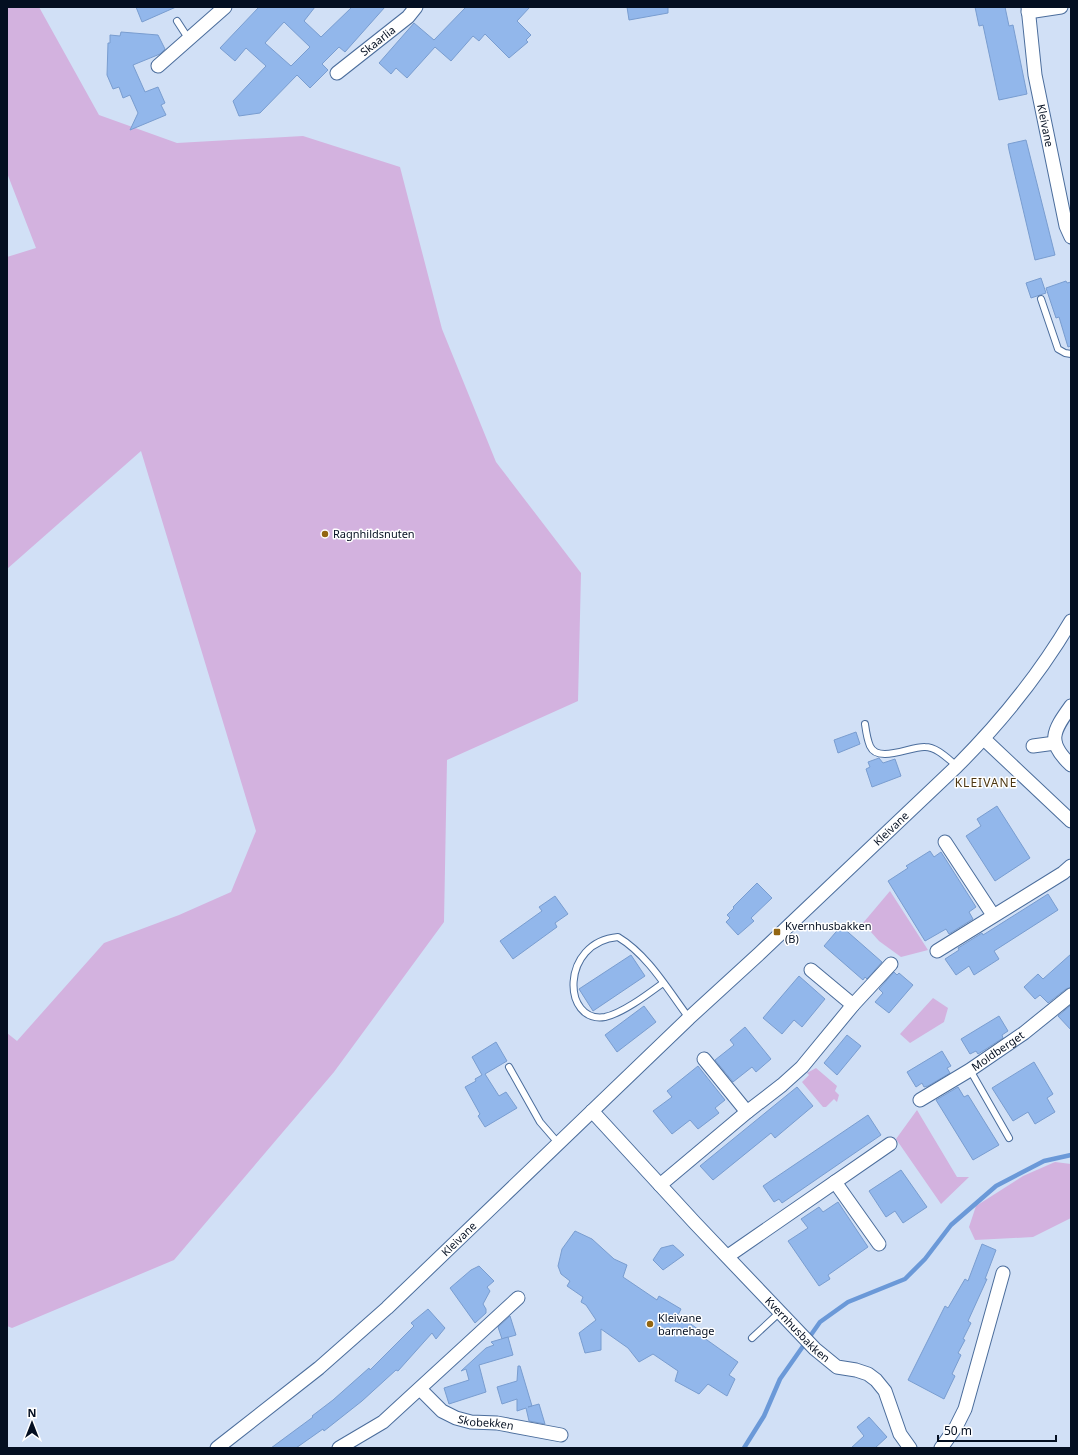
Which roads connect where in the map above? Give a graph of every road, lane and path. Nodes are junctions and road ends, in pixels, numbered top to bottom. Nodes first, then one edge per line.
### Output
1 (225, 7) edge
2 (416, 7) edge
3 (1061, 7) edge
4 (1028, 10) edge
5 (177, 21) dead end
6 (188, 38) junction
7 (158, 66) dead end
8 (337, 73) dead end
9 (1071, 237) edge
10 (1041, 299) dead end
11 (1071, 354) edge
12 (1071, 621) edge
13 (1071, 706) edge
14 (865, 724) dead end
15 (984, 739) junction
16 (1055, 743) junction
17 (1033, 746) dead end
18 (1071, 765) edge
19 (957, 766) junction
20 (1071, 821) edge
21 (945, 842) dead end
22 (1071, 866) edge
23 (993, 915) junction
24 (937, 951) dead end
25 (891, 964) dead end
26 (811, 970) dead end
27 (662, 983) junction
28 (1071, 995) edge
29 (853, 1005) junction
30 (689, 1018) junction
31 (704, 1059) dead end
32 (509, 1067) dead end
33 (970, 1070) junction
34 (920, 1100) dead end
35 (592, 1111) junction
36 (746, 1112) junction
37 (1009, 1138) dead end
38 (559, 1144) junction
39 (890, 1144) dead end
40 (835, 1182) junction
41 (660, 1185) junction
42 (879, 1244) dead end
43 (728, 1256) junction
44 (1003, 1272) dead end
45 (518, 1298) dead end
46 (780, 1312) junction
47 (752, 1338) dead end
48 (420, 1389) junction
49 (561, 1435) dead end
50 (217, 1448) edge
51 (339, 1448) edge
52 (910, 1448) edge
53 (942, 1448) edge

1 - 6 street
2 - 8 street, Skaarlia
3 - 4 street, Kleivane
4 - 9 street, Kleivane
5 - 6 lane
6 - 7 street
10 - 11 lane
12 - 15 street, Kleivane
13 - 16 street
14 - 19 lane
15 - 19 street, Kleivane
15 - 20 street
16 - 17 street
16 - 18 street
19 - 30 street, Kleivane
21 - 23 street
22 - 23 street
23 - 24 street
25 - 29 street
26 - 29 street
27 - 27 lane
27 - 30 lane
28 - 33 street, Moldberget
29 - 36 street
30 - 35 street, Kleivane
31 - 36 street
32 - 38 lane
33 - 34 street, Moldberget
33 - 37 lane
35 - 38 street, Kleivane
35 - 41 street, Kvernhusbakken
36 - 41 street
38 - 50 street, Kleivane
39 - 40 street
40 - 42 street
40 - 43 street
41 - 43 street, Kvernhusbakken
43 - 46 street, Kvernhusbakken
44 - 53 street
45 - 48 street
46 - 47 lane
46 - 52 street, Kvernhusbakken
48 - 49 street, Skobekken
48 - 51 street

